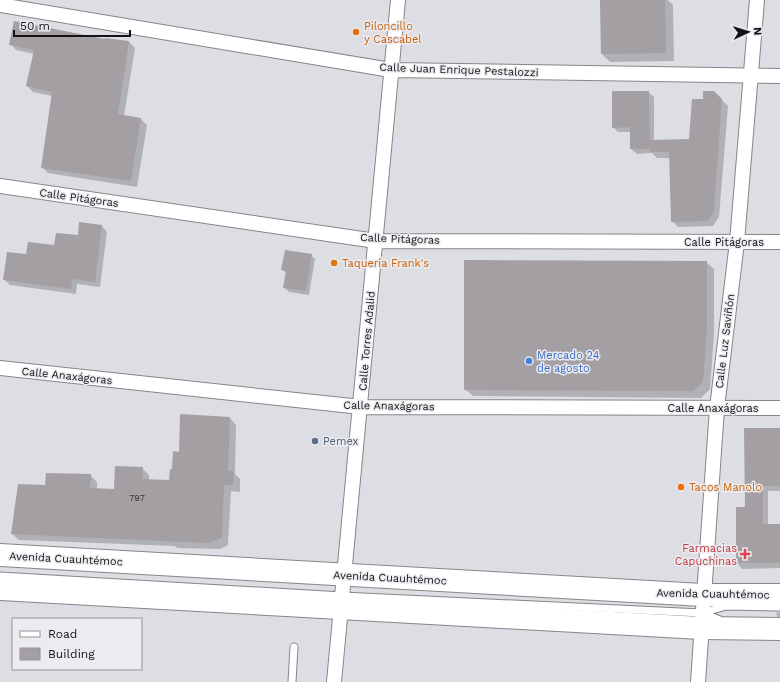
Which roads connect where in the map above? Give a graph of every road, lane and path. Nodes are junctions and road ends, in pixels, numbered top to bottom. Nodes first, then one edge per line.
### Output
1 (398, 0) edge
2 (757, 0) edge
3 (0, 5) edge
4 (391, 70) junction
5 (751, 76) junction
6 (780, 76) edge
7 (0, 186) edge
8 (376, 241) junction
9 (737, 242) junction
10 (780, 242) edge
11 (0, 368) edge
12 (361, 407) junction
13 (717, 408) junction
14 (780, 408) edge
15 (0, 555) edge
16 (0, 576) edge
17 (0, 589) edge
18 (342, 593) junction
19 (780, 595) edge
20 (780, 607) edge
21 (702, 612) junction
22 (780, 622) edge
23 (780, 629) edge
24 (294, 647) dead end
25 (292, 682) edge
26 (334, 682) edge
27 (698, 682) edge

1 - 4 street, Calle Torres Adalid
2 - 5 street, Calle Luz Saviñón
3 - 4 street, Calle Juan Enrique Pestalozzi
4 - 5 street, Calle Juan Enrique Pestalozzi
4 - 8 street, Calle Torres Adalid
5 - 6 street, Calle Juan Enrique Pestalozzi
5 - 9 street, Calle Luz Saviñón
7 - 8 street, Calle Pitágoras
8 - 9 street, Calle Pitágoras
8 - 12 street, Calle Torres Adalid
9 - 10 street, Calle Pitágoras
9 - 13 street, Calle Luz Saviñón
11 - 12 street, Calle Anaxágoras
12 - 13 street, Calle Anaxágoras
12 - 18 street, Calle Torres Adalid
13 - 14 street, Calle Anaxágoras
13 - 21 street, Calle Luz Saviñón
15 - 18 main road, Avenida Cuauhtémoc
16 - 18 lane
17 - 18 main road, Avenida Cuauhtémoc
18 - 21 main road, Avenida Cuauhtémoc
18 - 21 main road, Avenida Cuauhtémoc
18 - 26 street, Calle Torres Adalid
19 - 21 main road, Avenida Cuauhtémoc
20 - 21 lane
21 - 22 lane
21 - 23 main road, Avenida Cuauhtémoc
21 - 27 street, Calle Luz Saviñón
24 - 25 lane

